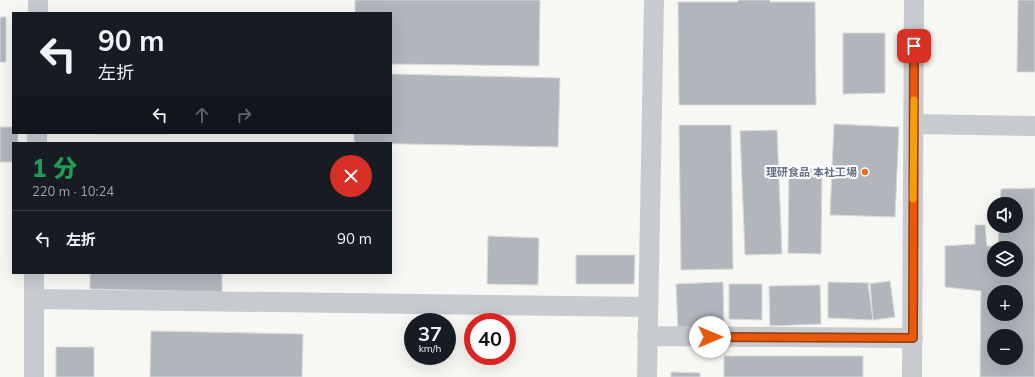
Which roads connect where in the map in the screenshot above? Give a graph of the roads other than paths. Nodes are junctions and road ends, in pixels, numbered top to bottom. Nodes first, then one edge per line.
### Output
1 (38, 0) edge
2 (654, 0) edge
3 (914, 0) edge
4 (38, 12) edge
5 (914, 124) junction
6 (1035, 126) edge
7 (34, 274) edge
8 (34, 299) junction
9 (648, 307) junction
10 (647, 336) junction
11 (913, 338) junction
12 (34, 377) edge
13 (647, 377) edge
14 (912, 377) edge

1 - 4 street
2 - 9 street
3 - 5 street
5 - 6 street
5 - 11 street
7 - 8 street
8 - 9 street
8 - 12 street
9 - 10 street
10 - 11 street
10 - 13 street
11 - 14 street

